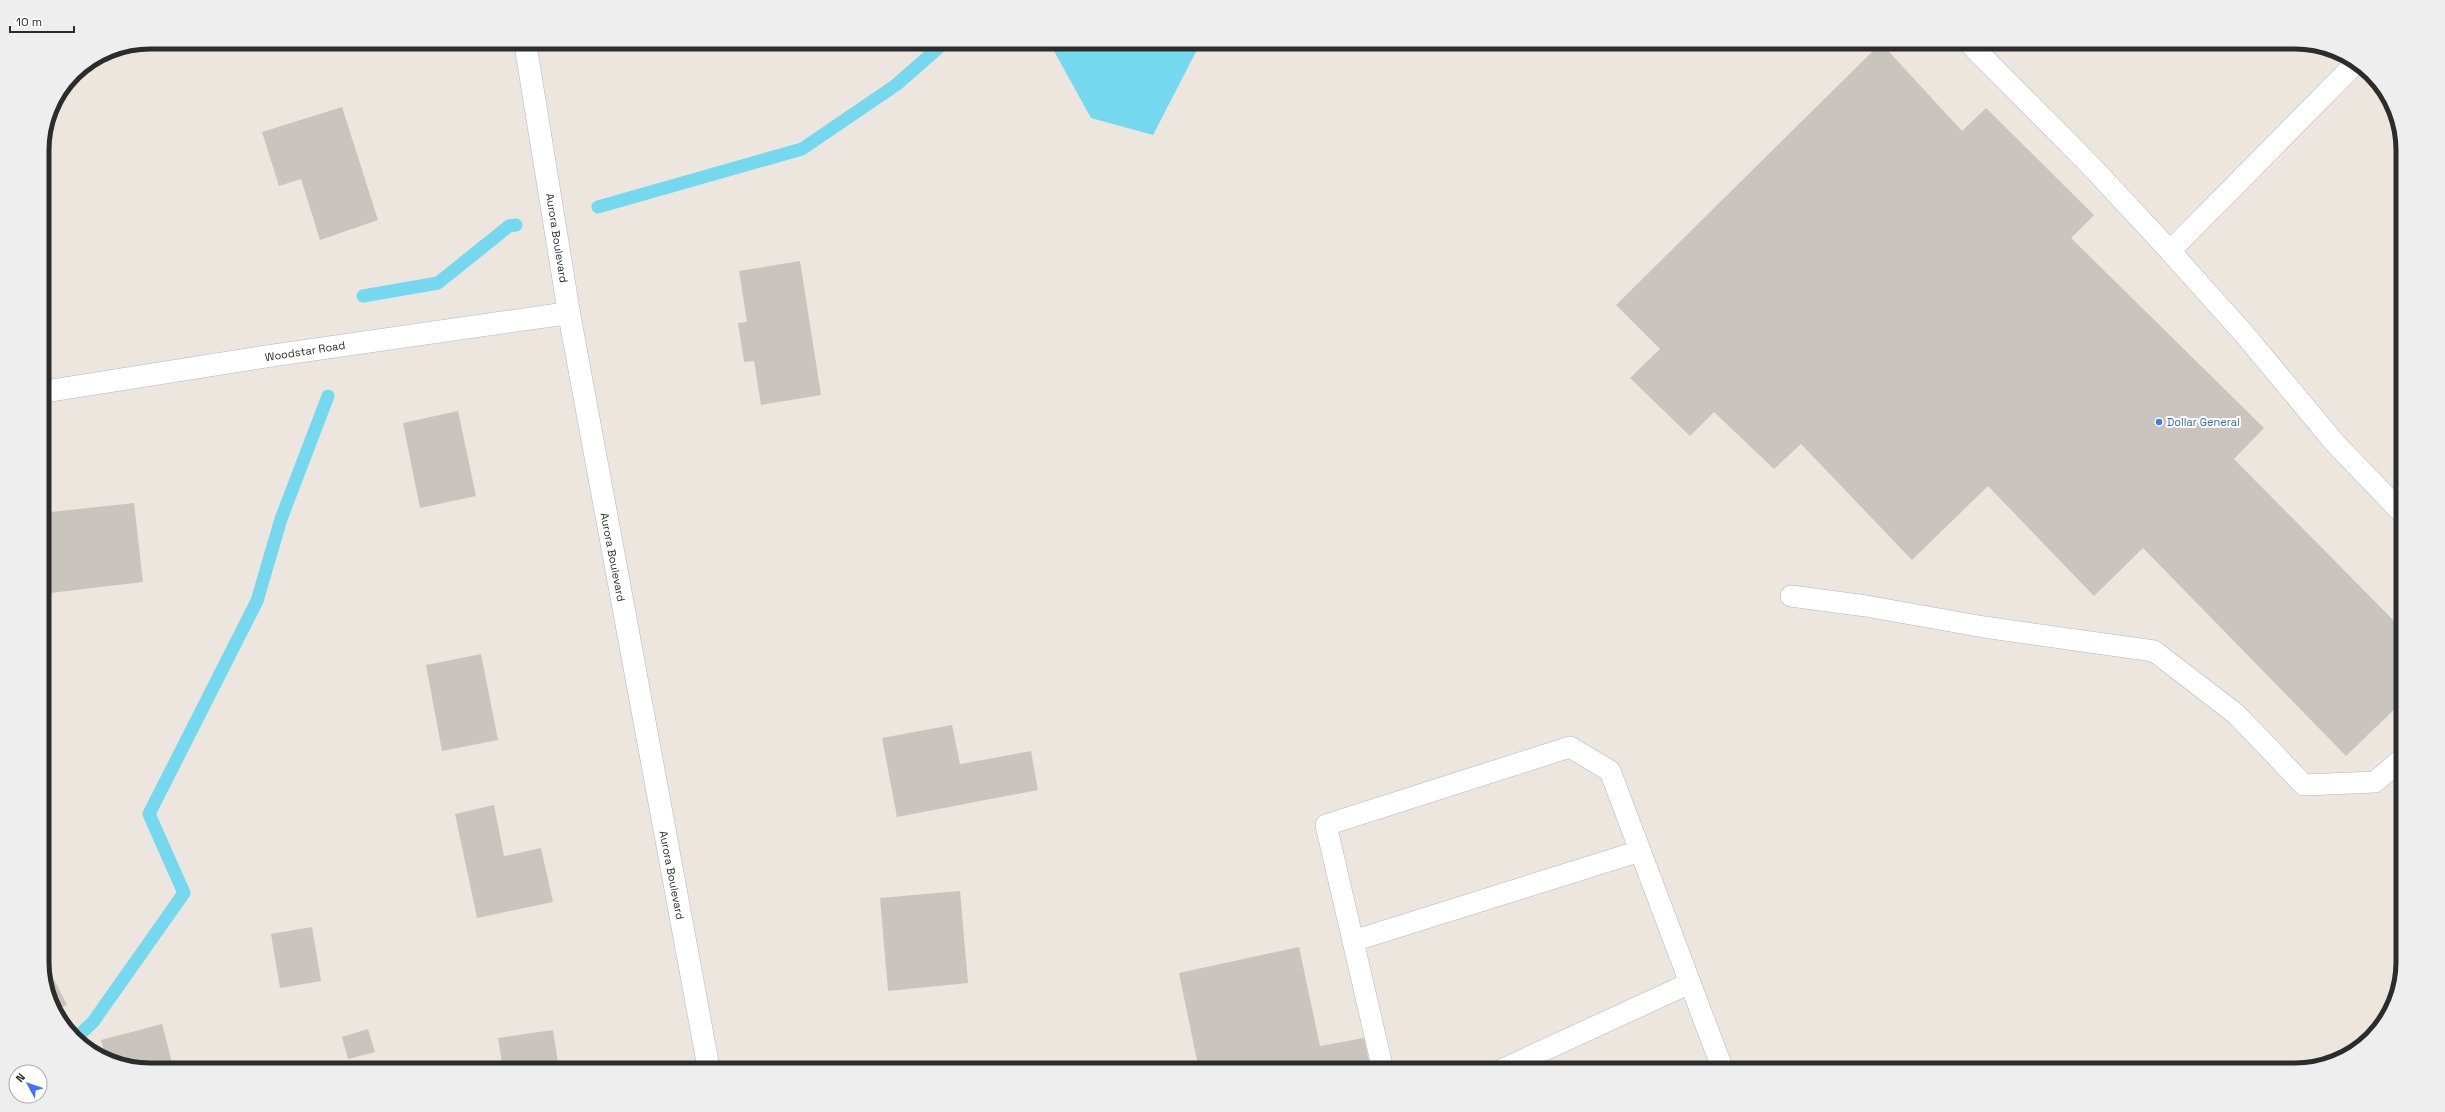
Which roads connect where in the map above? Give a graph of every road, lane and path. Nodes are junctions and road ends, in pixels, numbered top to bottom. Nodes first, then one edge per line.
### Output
1 (526, 49) edge
2 (1975, 49) edge
3 (2352, 67) edge
4 (2170, 251) junction
5 (569, 313) junction
6 (49, 391) edge
7 (2396, 507) edge
8 (1792, 596) dead end
9 (2396, 764) edge
10 (1640, 850) junction
11 (1353, 941) junction
12 (1690, 983) junction
13 (708, 1063) edge
14 (1381, 1063) edge
15 (1516, 1063) edge
16 (1720, 1063) edge

1 - 5 street, Aurora Boulevard
2 - 4 lane
3 - 4 lane
4 - 7 lane
5 - 6 street, Woodstar Road
5 - 13 street, Aurora Boulevard
8 - 9 lane
10 - 11 lane
10 - 11 lane
10 - 12 lane
11 - 14 lane
12 - 15 lane
12 - 16 lane

